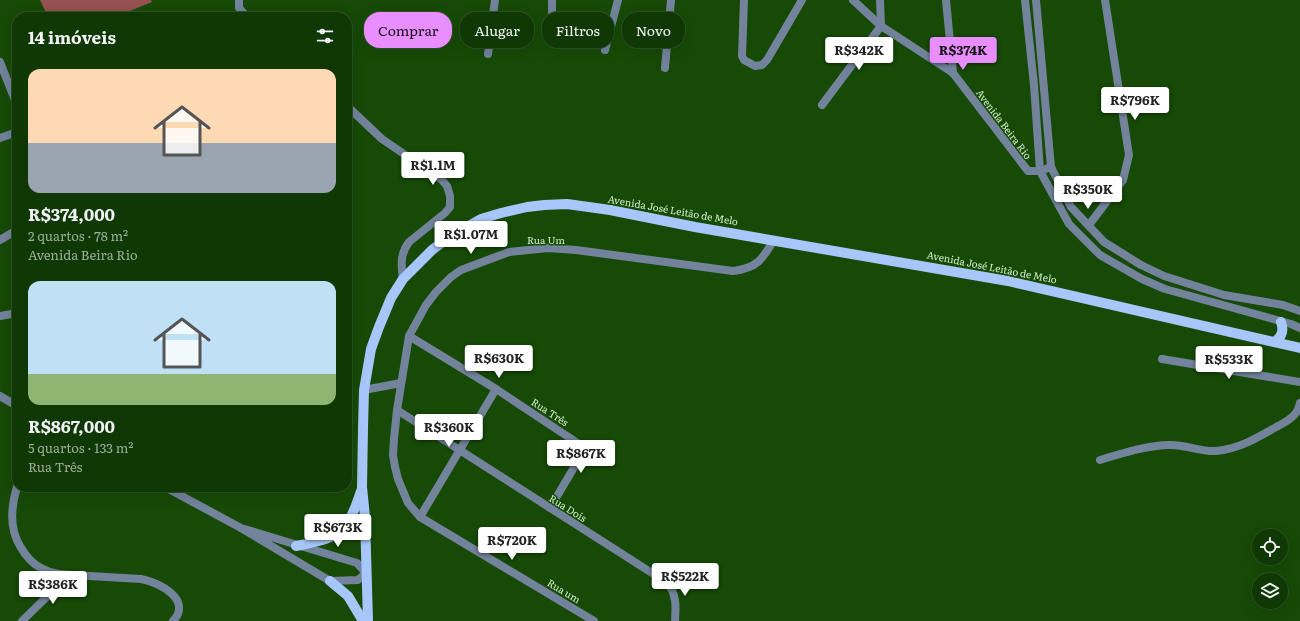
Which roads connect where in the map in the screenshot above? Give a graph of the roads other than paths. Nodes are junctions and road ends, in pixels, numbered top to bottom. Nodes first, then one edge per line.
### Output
1 (239, 0) edge
2 (495, 0) edge
3 (552, 0) edge
4 (618, 0) edge
5 (671, 0) edge
6 (744, 0) edge
7 (802, 0) edge
8 (853, 0) edge
9 (880, 0) edge
10 (946, 0) edge
11 (1025, 0) edge
12 (1036, 0) edge
13 (1105, 0) edge
14 (243, 12) edge
15 (552, 12) edge
16 (880, 26) junction
17 (605, 50) dead end
18 (488, 54) dead end
19 (0, 62) edge
20 (665, 68) dead end
21 (953, 73) junction
22 (12, 92) edge
23 (822, 105) dead end
24 (352, 111) edge
25 (12, 134) edge
26 (0, 138) edge
27 (1051, 167) junction
28 (1040, 171) junction
29 (1071, 207) junction
30 (1062, 213) junction
31 (1089, 225) junction
32 (12, 233) edge
33 (0, 240) edge
34 (774, 240) junction
35 (403, 279) junction
36 (1300, 311) edge
37 (12, 314) edge
38 (0, 316) edge
39 (1281, 322) junction
40 (1300, 328) edge
41 (409, 336) junction
42 (1275, 342) junction
43 (1300, 348) edge
44 (1162, 359) dead end
45 (1300, 382) edge
46 (401, 383) junction
47 (496, 389) junction
48 (364, 390) junction
49 (0, 396) edge
50 (12, 403) edge
51 (1300, 403) edge
52 (397, 410) junction
53 (459, 451) junction
54 (1100, 460) dead end
55 (362, 487) junction
56 (16, 492) edge
57 (174, 492) edge
58 (550, 508) junction
59 (420, 518) junction
60 (241, 528) junction
61 (296, 546) junction
62 (366, 573) junction
63 (69, 575) junction
64 (330, 581) junction
65 (22, 621) edge
66 (173, 621) edge
67 (363, 621) edge
68 (368, 621) edge
69 (594, 621) edge
70 (675, 621) edge

1 - 14 street
2 - 18 street
3 - 15 street
4 - 17 street
5 - 20 street
6 - 7 street
8 - 16 street, Avenida Beira Rio
9 - 16 street
10 - 21 street
11 - 28 street
12 - 27 street
13 - 31 street
16 - 21 street, Avenida Beira Rio
16 - 23 street
19 - 22 street
21 - 28 street, Avenida Beira Rio
24 - 35 street
25 - 26 street
27 - 28 street
27 - 29 street
28 - 30 street
29 - 30 street
29 - 31 street
30 - 39 street
31 - 36 street
32 - 33 street
34 - 35 main road, Avenida José Leitão de Melo
34 - 41 street, Rua Um
34 - 42 main road, Avenida José Leitão de Melo
35 - 48 main road, Avenida José Leitão de Melo
37 - 38 street
39 - 40 street
39 - 42 main road
41 - 46 street, Rua Um
41 - 47 street, Rua Três
42 - 43 main road, Avenida José Leitão de Melo
44 - 45 street
46 - 48 street
46 - 52 street, Rua Um
47 - 53 street
47 - 58 street, Rua Três
48 - 55 main road, Avenida José Leitão de Melo
49 - 50 street
51 - 54 street
52 - 53 street, Rua Dois
52 - 59 street, Rua Um
53 - 58 street, Rua Dois
53 - 59 street
55 - 61 main road
55 - 62 main road, Avenida José Leitão de Melo
56 - 63 street
57 - 60 street
58 - 70 street, Rua Dois
59 - 69 street, Rua um
60 - 61 street
60 - 64 street
61 - 62 street
62 - 64 street
62 - 68 main road, Avenida José Leitão de Melo
63 - 65 street
63 - 66 street
64 - 67 main road

